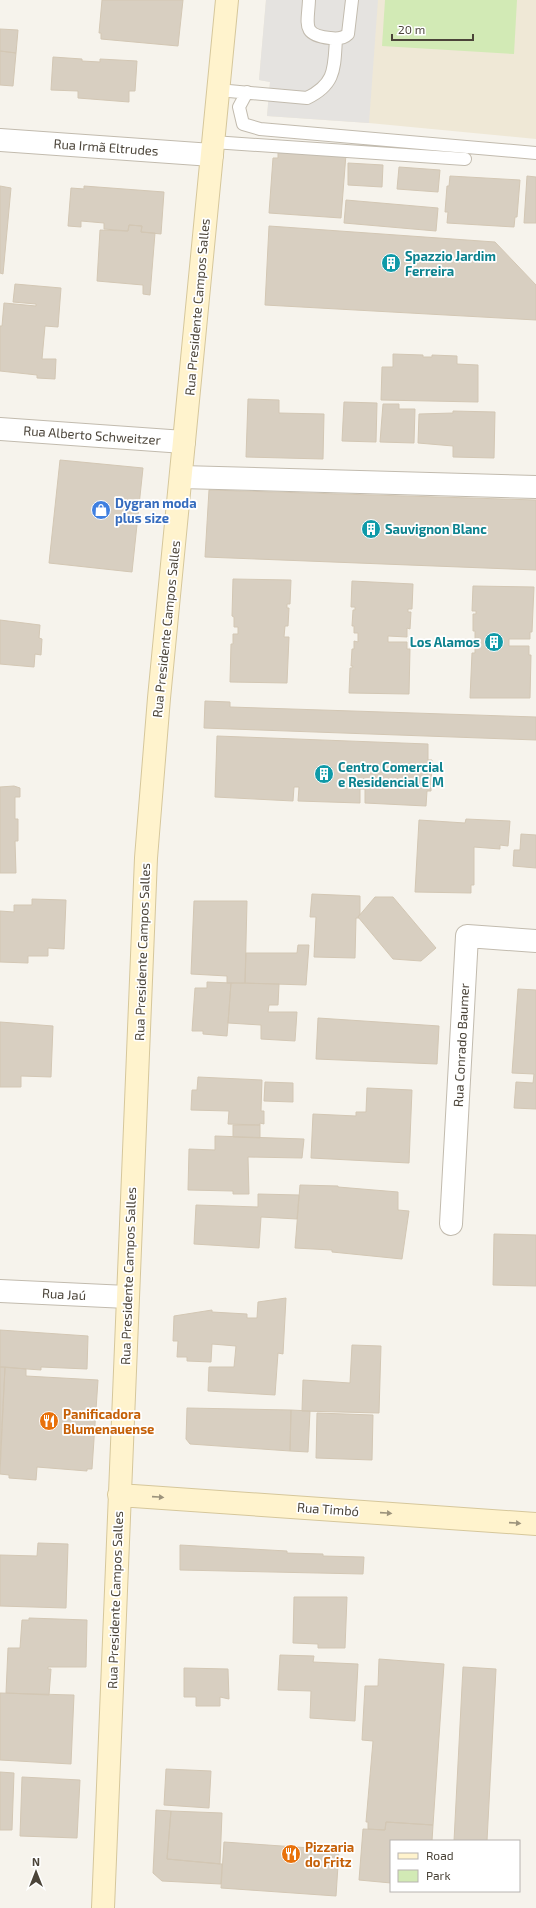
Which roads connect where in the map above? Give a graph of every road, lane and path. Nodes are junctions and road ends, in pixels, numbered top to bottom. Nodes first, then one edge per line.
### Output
1 (227, 0) edge
2 (310, 0) edge
3 (352, 0) edge
4 (336, 39) junction
5 (218, 90) junction
6 (247, 92) junction
7 (0, 140) edge
8 (212, 148) junction
9 (536, 153) edge
10 (466, 159) dead end
11 (0, 429) edge
12 (184, 442) junction
13 (181, 477) junction
14 (536, 487) edge
15 (536, 940) edge
16 (451, 1224) dead end
17 (0, 1291) edge
18 (127, 1297) junction
19 (119, 1495) junction
20 (536, 1524) edge
21 (103, 1908) edge

1 - 5 main road, Rua Presidente Campos Salles
2 - 4 lane
3 - 4 lane
4 - 6 lane
5 - 6 lane
5 - 8 main road, Rua Presidente Campos Salles
6 - 9 lane
7 - 8 street, Rua Irmã Eltrudes
8 - 10 lane
8 - 12 main road, Rua Presidente Campos Salles
11 - 12 street, Rua Alberto Schweitzer
12 - 13 main road, Rua Presidente Campos Salles
13 - 14 street
13 - 18 main road, Rua Presidente Campos Salles
15 - 16 street, Rua Conrado Baumer
17 - 18 street, Rua Jaú
18 - 19 main road, Rua Presidente Campos Salles
19 -> 20 main road, Rua Timbó
19 - 21 main road, Rua Presidente Campos Salles

